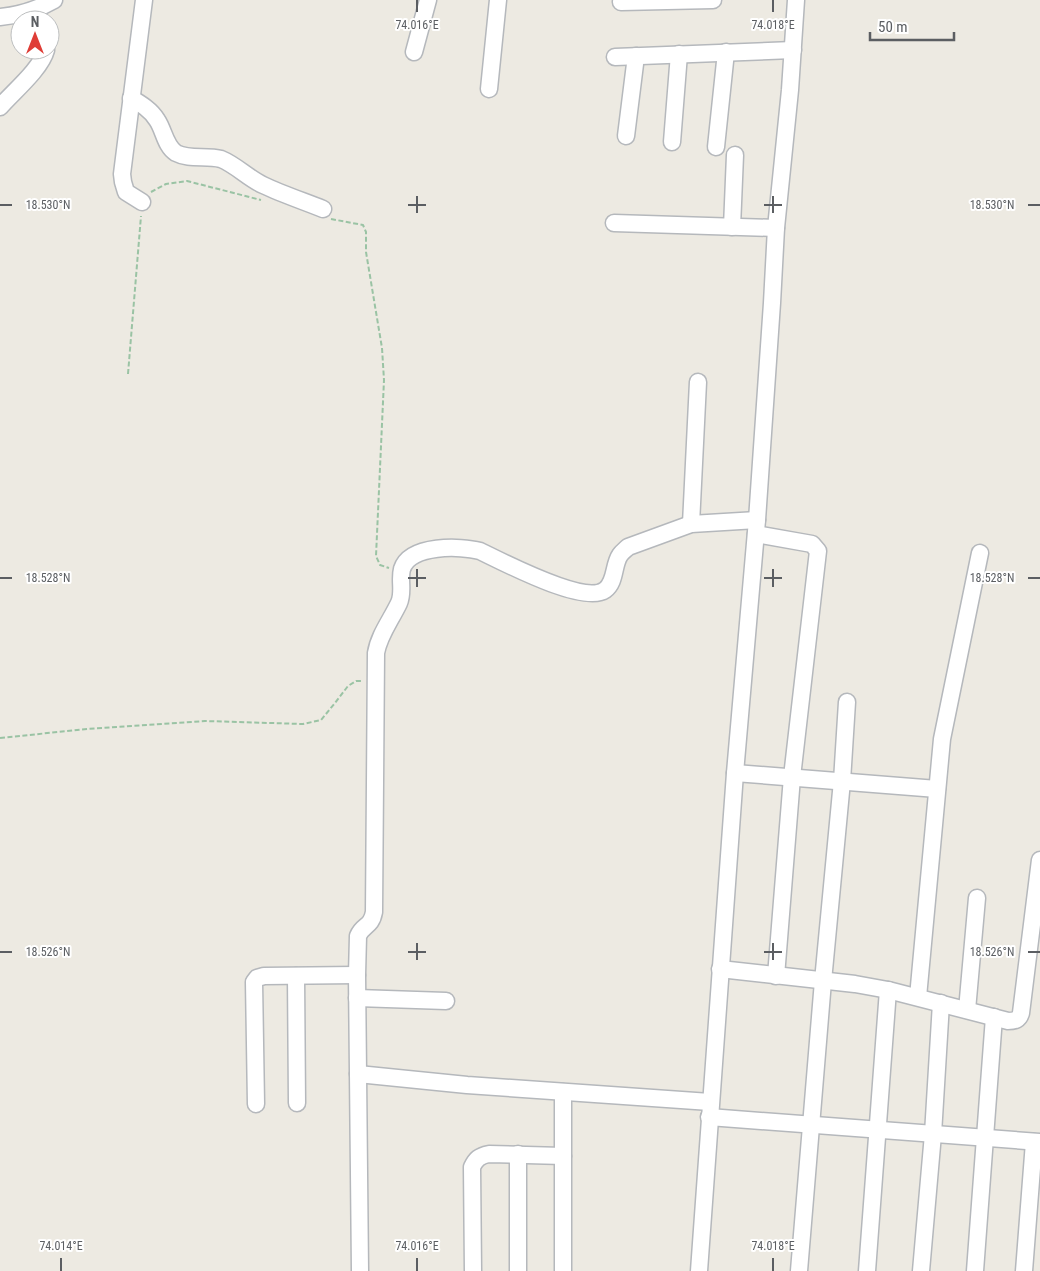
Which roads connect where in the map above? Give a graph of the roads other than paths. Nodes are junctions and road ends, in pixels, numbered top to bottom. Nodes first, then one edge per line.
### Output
1 (144, 0) edge
2 (428, 0) edge
3 (498, 0) edge
4 (712, 0) edge
5 (796, 0) edge
6 (621, 2) dead end
7 (49, 8) edge
8 (0, 16) edge
9 (793, 50) junction
10 (414, 52) dead end
11 (726, 52) junction
12 (680, 54) junction
13 (636, 56) junction
14 (615, 57) dead end
15 (42, 60) edge
16 (489, 89) dead end
17 (132, 98) junction
18 (0, 108) edge
19 (626, 136) dead end
20 (672, 142) dead end
21 (716, 148) dead end
22 (735, 155) dead end
23 (142, 202) road end
24 (325, 214) road end
25 (614, 223) dead end
26 (732, 227) junction
27 (776, 228) junction
28 (698, 382) dead end
29 (691, 524) junction
30 (756, 527) junction
31 (980, 553) dead end
32 (847, 702) dead end
33 (735, 772) junction
34 (792, 777) junction
35 (842, 781) junction
36 (938, 789) junction
37 (1040, 860) edge
38 (977, 898) dead end
39 (720, 969) junction
40 (357, 975) junction
41 (296, 976) junction
42 (776, 976) junction
43 (823, 981) junction
44 (888, 990) junction
45 (918, 997) junction
46 (357, 998) junction
47 (446, 1002) dead end
48 (941, 1003) junction
49 (967, 1010) junction
50 (994, 1017) junction
51 (358, 1074) junction
52 (563, 1092) junction
53 (297, 1103) dead end
54 (256, 1104) dead end
55 (710, 1109) junction
56 (812, 1124) junction
57 (878, 1129) junction
58 (933, 1134) junction
59 (985, 1138) junction
60 (1037, 1142) edge
61 (518, 1154) junction
62 (563, 1156) junction
63 (360, 1271) edge
64 (473, 1271) edge
65 (518, 1271) edge
66 (563, 1271) edge
67 (698, 1271) edge
68 (798, 1271) edge
69 (866, 1271) edge
70 (921, 1271) edge
71 (975, 1271) edge
72 (1024, 1271) edge

1 - 17 street
2 - 10 street
3 - 16 street
4 - 6 street
5 - 9 street
7 - 8 street
9 - 11 street
9 - 27 street
11 - 12 street
11 - 21 street
12 - 13 street
12 - 20 street
13 - 14 street
13 - 19 street
15 - 18 street
17 - 23 street
17 - 24 street
22 - 26 street
25 - 26 street
26 - 27 street
27 - 30 street
28 - 29 street
29 - 30 street
29 - 40 street
30 - 33 street
30 - 34 street
31 - 36 street
32 - 35 street
33 - 34 street
33 - 39 street
34 - 35 street
34 - 42 street
35 - 36 street
35 - 43 street
36 - 45 street
37 - 50 street
38 - 49 street
39 - 42 street
39 - 55 street
40 - 41 street
40 - 46 street
41 - 53 street
41 - 54 street
42 - 43 street
43 - 44 street
43 - 56 street
44 - 45 street
44 - 57 street
45 - 48 street
46 - 47 street
46 - 51 street
48 - 49 street
48 - 58 street
49 - 50 street
50 - 59 street
51 - 52 street
51 - 63 street
52 - 55 street
52 - 62 street
55 - 56 street
55 - 67 street
56 - 57 street
56 - 68 street
57 - 58 street
57 - 69 street
58 - 59 street
58 - 70 street
59 - 60 street
59 - 71 street
60 - 72 street
61 - 62 street
61 - 64 street
61 - 65 street
62 - 66 street

